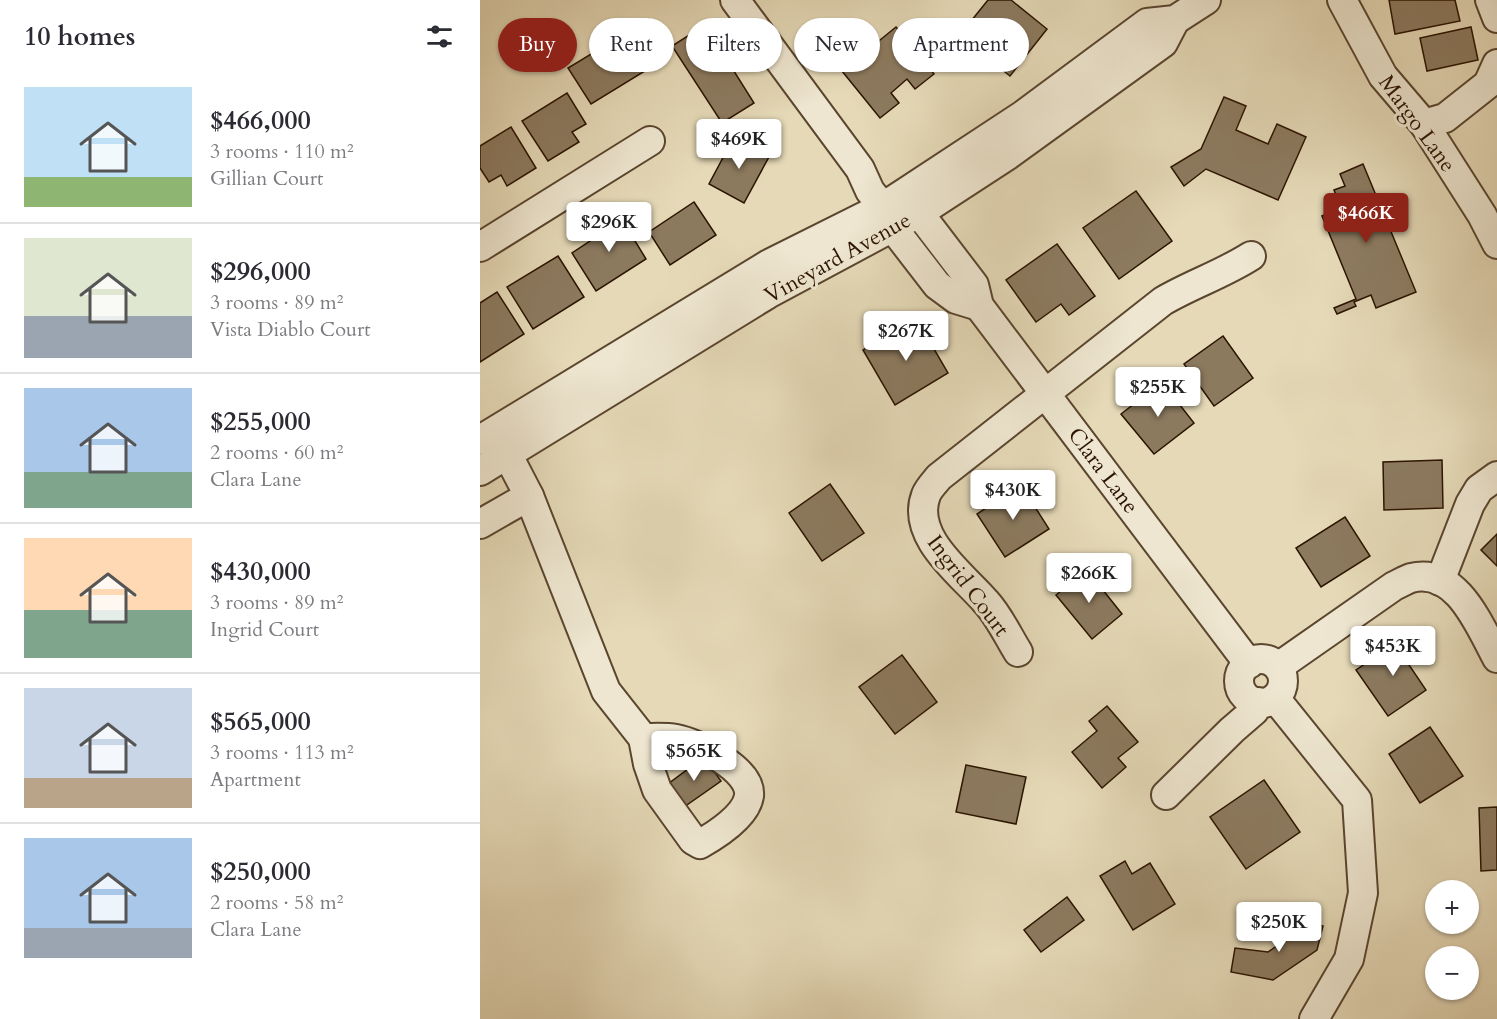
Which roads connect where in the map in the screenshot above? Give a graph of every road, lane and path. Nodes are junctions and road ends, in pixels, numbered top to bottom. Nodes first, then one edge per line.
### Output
1 (735, 0) edge
2 (1206, 0) edge
3 (1342, 0) edge
4 (1490, 0) edge
5 (1497, 18) edge
6 (1174, 20) junction
7 (1497, 64) edge
8 (1424, 124) junction
9 (650, 141) dead end
10 (919, 213) junction
11 (888, 218) junction
12 (1497, 244) edge
13 (480, 246) edge
14 (1251, 256) dead end
15 (979, 306) junction
16 (1046, 393) junction
17 (489, 450) edge
18 (1497, 476) edge
19 (529, 496) junction
20 (480, 524) edge
21 (1440, 581) junction
22 (1018, 652) dead end
23 (1497, 658) edge
24 (1249, 664) junction
25 (1278, 667) junction
26 (1266, 700) junction
27 (643, 738) dead end
28 (1166, 795) dead end
29 (1314, 1019) edge

1 - 11 street
2 - 6 street, Vineyard Avenue
3 - 8 street, Margo Lane
4 - 5 street
6 - 10 street, Vineyard Avenue
6 - 11 street, Vineyard Avenue
7 - 8 street
8 - 12 street, Margo Lane
9 - 13 street
10 - 11 street
10 - 15 street, Clara Lane
11 - 15 street
11 - 17 street, Vineyard Avenue
14 - 16 street, Ingrid Court
15 - 16 street, Clara Lane
16 - 22 street, Ingrid Court
16 - 24 street, Clara Lane
17 - 19 street
18 - 21 street
19 - 20 street
19 - 27 street
21 - 23 street
21 - 25 street
24 - 25 street
24 - 26 street
25 - 26 street
26 - 28 street
26 - 29 street

